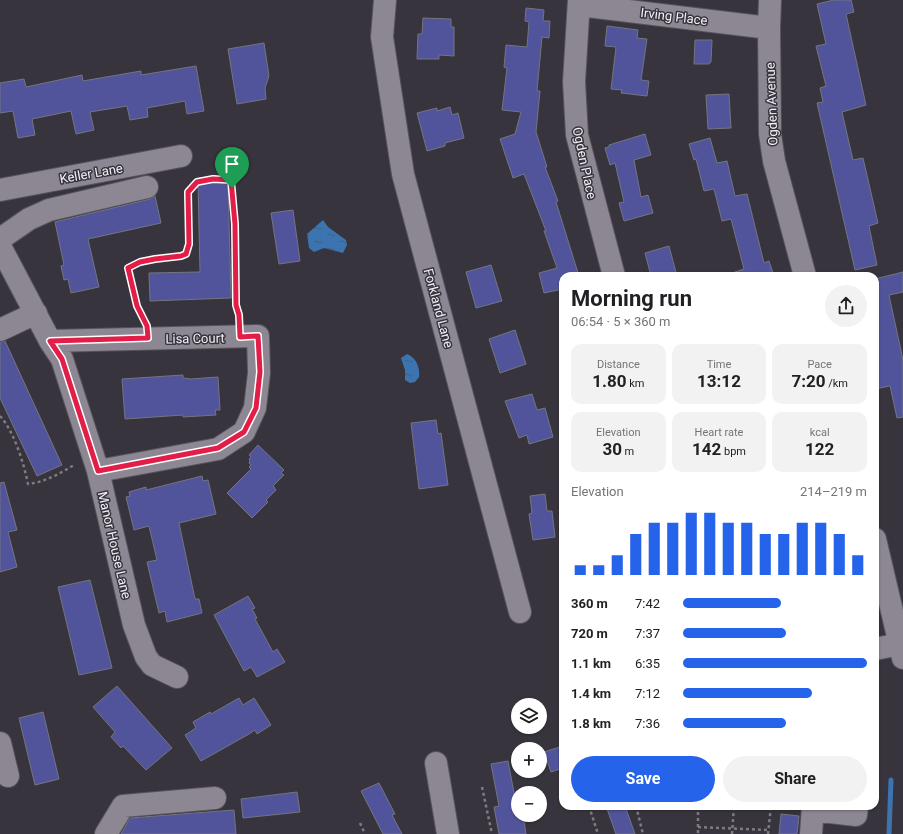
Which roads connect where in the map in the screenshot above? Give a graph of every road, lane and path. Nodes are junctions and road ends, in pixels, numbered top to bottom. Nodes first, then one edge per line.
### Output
1 (385, 0) edge
2 (770, 0) edge
3 (579, 2) edge
4 (769, 28) junction
5 (182, 156) dead end
6 (147, 187) dead end
7 (0, 190) edge
8 (0, 239) edge
9 (0, 246) edge
10 (613, 272) edge
11 (805, 272) edge
12 (36, 313) junction
13 (0, 330) edge
14 (240, 337) junction
15 (148, 338) junction
16 (50, 341) junction
17 (0, 416) edge
18 (74, 465) dead end
19 (98, 471) junction
20 (879, 556) edge
21 (520, 612) dead end
22 (879, 649) edge
23 (902, 651) edge
24 (177, 677) dead end
25 (0, 743) edge
26 (436, 763) dead end
27 (8, 776) dead end
28 (482, 786) dead end
29 (215, 798) dead end
30 (590, 810) edge
31 (637, 810) edge
32 (698, 810) edge
33 (734, 810) edge
34 (770, 810) edge
35 (813, 810) edge
36 (825, 810) edge
37 (857, 810) edge
38 (360, 823) dead end
39 (698, 827) junction
40 (732, 828) junction
41 (768, 830) junction
42 (106, 834) edge
43 (365, 834) edge
44 (448, 834) edge
45 (492, 834) edge
46 (598, 834) edge
47 (643, 834) edge
48 (698, 834) edge
49 (732, 834) edge
50 (768, 834) edge
51 (811, 834) edge

1 - 21 street, Forkland Lane
2 - 4 street, Ogden Avenue
3 - 4 street, Irving Place
3 - 10 street, Ogden Place
4 - 11 street, Ogden Avenue
5 - 7 street, Keller Lane
6 - 8 street
9 - 12 street, Manor House Lane
12 - 13 street
12 - 16 street, Manor House Lane
14 - 15 street, Lisa Court
14 - 15 path
14 - 19 street, Lisa Court
15 - 16 street, Lisa Court
16 - 19 street, Manor House Lane
17 - 18 path
19 - 24 street, Manor House Lane
20 - 23 street
22 - 23 street
25 - 27 street
26 - 44 street
28 - 45 path
29 - 42 street
30 - 46 path
31 - 47 path
32 - 39 path
33 - 40 path
34 - 41 path
35 - 51 street
36 - 37 street
38 - 43 path
39 - 40 path
39 - 48 path
40 - 41 path
40 - 49 path
41 - 50 path

